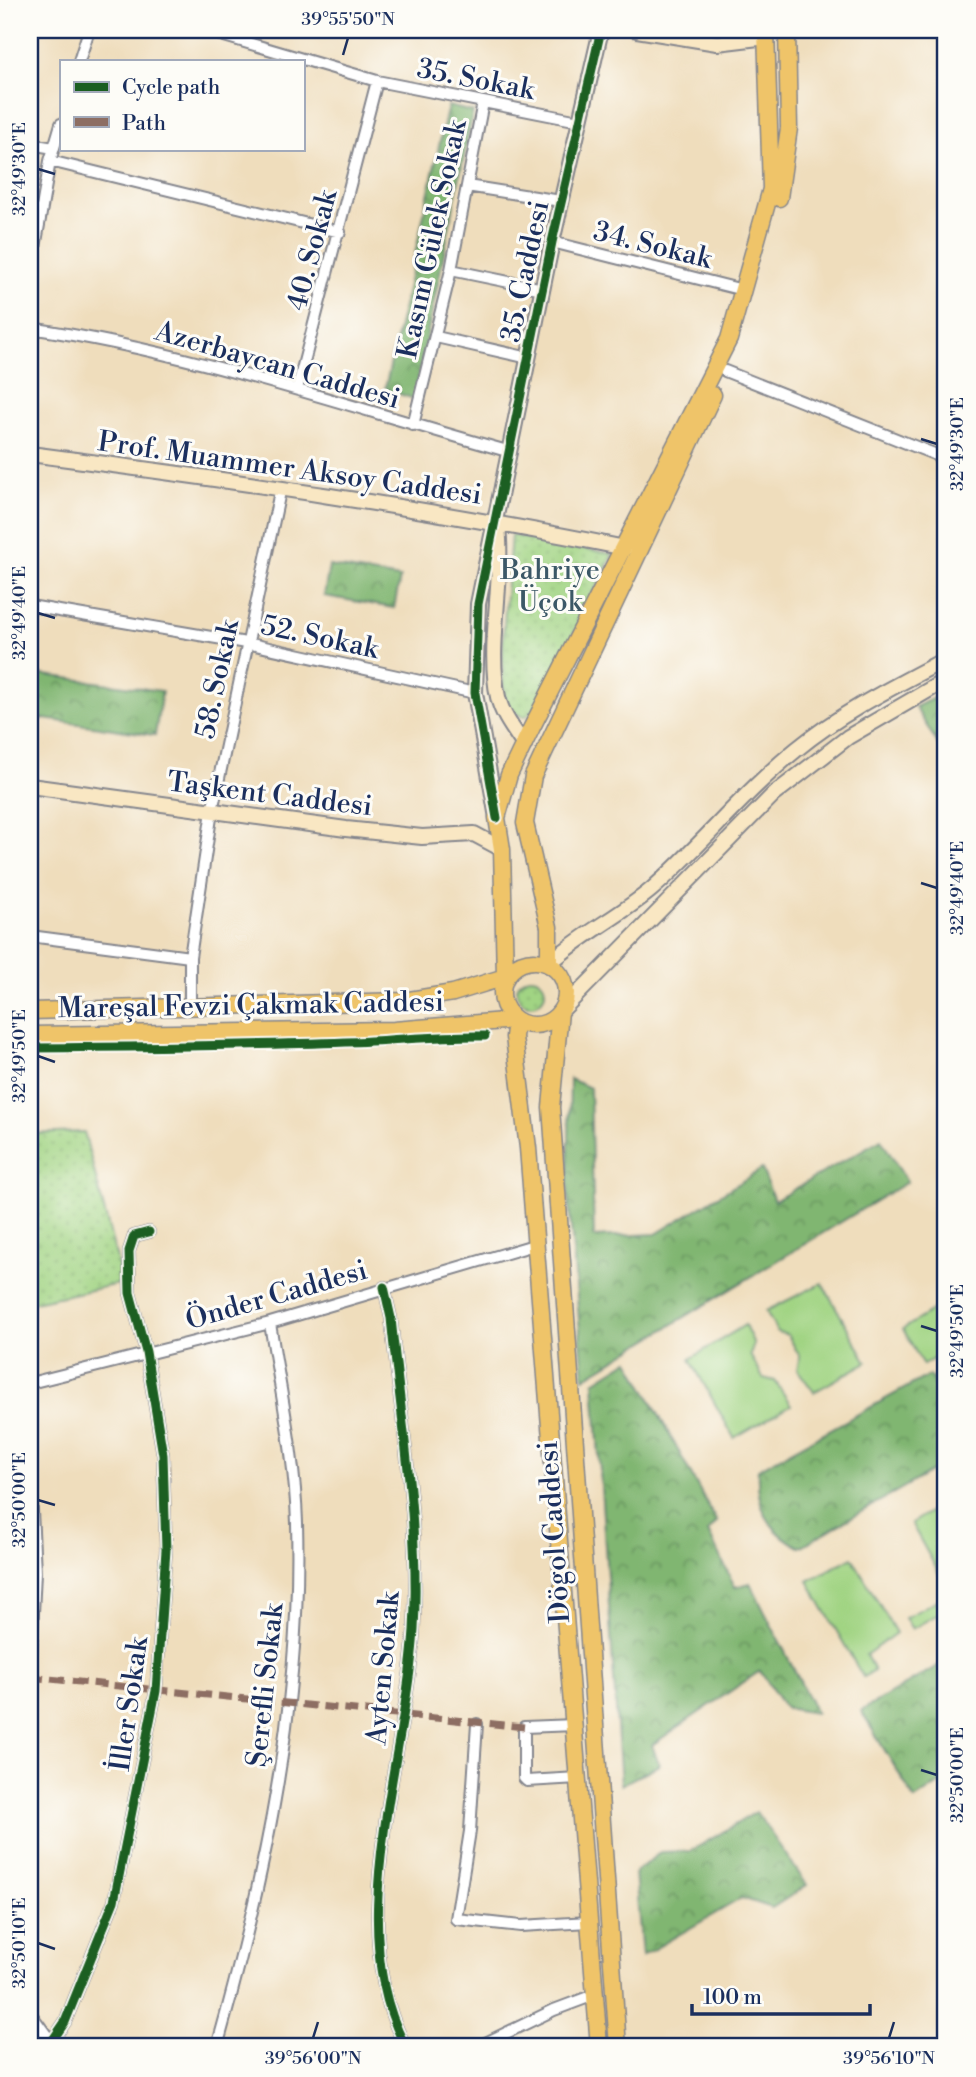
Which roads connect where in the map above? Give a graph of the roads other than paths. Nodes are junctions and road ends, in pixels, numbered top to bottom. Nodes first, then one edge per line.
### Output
1 (89, 30) edge
2 (204, 30) edge
3 (601, 30) edge
4 (637, 30) edge
5 (785, 30) edge
6 (766, 33) edge
7 (739, 36) edge
8 (79, 60) edge
9 (377, 81) junction
10 (483, 102) junction
11 (579, 121) junction
12 (60, 127) edge
13 (30, 144) edge
14 (54, 148) junction
15 (50, 161) junction
16 (467, 186) junction
17 (561, 201) junction
18 (34, 223) edge
19 (340, 232) junction
20 (552, 242) junction
21 (451, 270) junction
22 (30, 277) edge
23 (543, 289) junction
24 (743, 290) junction
25 (30, 328) edge
26 (436, 337) junction
27 (529, 358) junction
28 (724, 370) junction
29 (297, 389) junction
30 (413, 425) junction
31 (511, 452) junction
32 (30, 454) edge
33 (946, 463) edge
34 (281, 487) junction
35 (498, 522) junction
36 (625, 548) junction
37 (30, 606) edge
38 (246, 643) junction
39 (946, 659) edge
40 (946, 680) edge
41 (475, 693) junction
42 (524, 745) junction
43 (544, 754) junction
44 (30, 786) edge
45 (212, 811) junction
46 (497, 818) junction
47 (502, 849) junction
48 (30, 936) edge
49 (190, 957) junction
50 (549, 964) junction
51 (505, 977) junction
52 (190, 1006) junction
53 (30, 1011) edge
54 (560, 1012) junction
55 (516, 1020) junction
56 (30, 1035) edge
57 (149, 1232) dead end
58 (534, 1245) junction
59 (384, 1287) junction
60 (270, 1323) junction
61 (146, 1352) junction
62 (30, 1383) edge
63 (30, 1469) edge
64 (30, 1676) edge
65 (477, 1724) dead end
66 (575, 1725) junction
67 (578, 1778) junction
68 (589, 1922) junction
69 (594, 1995) junction
70 (30, 2013) edge
71 (52, 2046) edge
72 (217, 2047) edge
73 (406, 2047) edge
74 (477, 2047) edge
75 (599, 2047) edge
76 (618, 2047) edge

1 - 8 street
2 - 9 street, 35. Sokak
3 - 11 street, 35. Caddesi
4 - 7 street
5 - 6 main road
5 - 28 main road
6 - 7 street
6 - 24 main road
9 - 10 street, 35. Sokak
9 - 19 street, 40. Sokak
10 - 11 street, 35. Sokak
10 - 16 street, Kasım Gülek Sokak
11 - 17 street, 35. Caddesi
12 - 14 street
13 - 14 street
14 - 15 street
15 - 18 street
15 - 19 street
16 - 17 street
16 - 21 street, Kasım Gülek Sokak
17 - 20 street, 35. Caddesi
18 - 22 street
19 - 29 street, 40. Sokak
20 - 23 street, 35. Caddesi
20 - 24 street, 34. Sokak
21 - 23 street
21 - 26 street, Kasım Gülek Sokak
23 - 27 street, 35. Caddesi
24 - 36 main road
25 - 29 street, Azerbaycan Caddesi
26 - 27 street
26 - 30 street, Kasım Gülek Sokak
27 - 31 street, 35. Caddesi
28 - 33 street
28 - 43 main road
29 - 30 street, Azerbaycan Caddesi
30 - 31 street, Azerbaycan Caddesi
31 - 35 street, 35. Caddesi
32 - 34 street, Prof. Muammer Aksoy Caddesi
34 - 35 street, Prof. Muammer Aksoy Caddesi
34 - 38 street, 58. Sokak
35 - 36 street, Prof. Muammer Aksoy Caddesi
35 - 41 street
35 - 42 street
36 - 42 main road
37 - 38 street, 52. Sokak
38 - 41 street, 52. Sokak
38 - 45 street, 58. Sokak
39 - 50 street
40 - 54 street
41 - 46 street
42 - 43 main road
42 - 46 main road
43 - 50 main road
44 - 45 street, Taşkent Caddesi
45 - 47 street, Taşkent Caddesi
45 - 49 street, 58. Sokak
46 - 47 main road
47 - 51 main road
48 - 49 street
49 - 52 street, 58. Sokak
50 - 51 main road
50 - 54 main road
51 - 52 main road, Mareşal Fevzi Çakmak Caddesi
51 - 55 main road
52 - 53 main road, Mareşal Fevzi Çakmak Caddesi
54 - 55 main road
54 - 76 main road, Dögol Caddesi
55 - 56 main road, Mareşal Fevzi Çakmak Caddesi
55 - 58 main road, Dögol Caddesi
57 - 61 street, İller Sokak
58 - 59 street, Önder Caddesi
58 - 66 main road, Dögol Caddesi
59 - 60 street, Önder Caddesi
59 - 73 street, Ayten Sokak
60 - 61 street, Önder Caddesi
60 - 72 street, Şerefli Sokak
61 - 62 street, Önder Caddesi
61 - 71 street, İller Sokak
63 - 64 street
65 - 68 street
66 - 67 main road, Dögol Caddesi
66 - 67 street
67 - 68 main road, Dögol Caddesi
68 - 69 main road, Dögol Caddesi
69 - 74 street
69 - 75 main road, Dögol Caddesi
70 - 71 street

